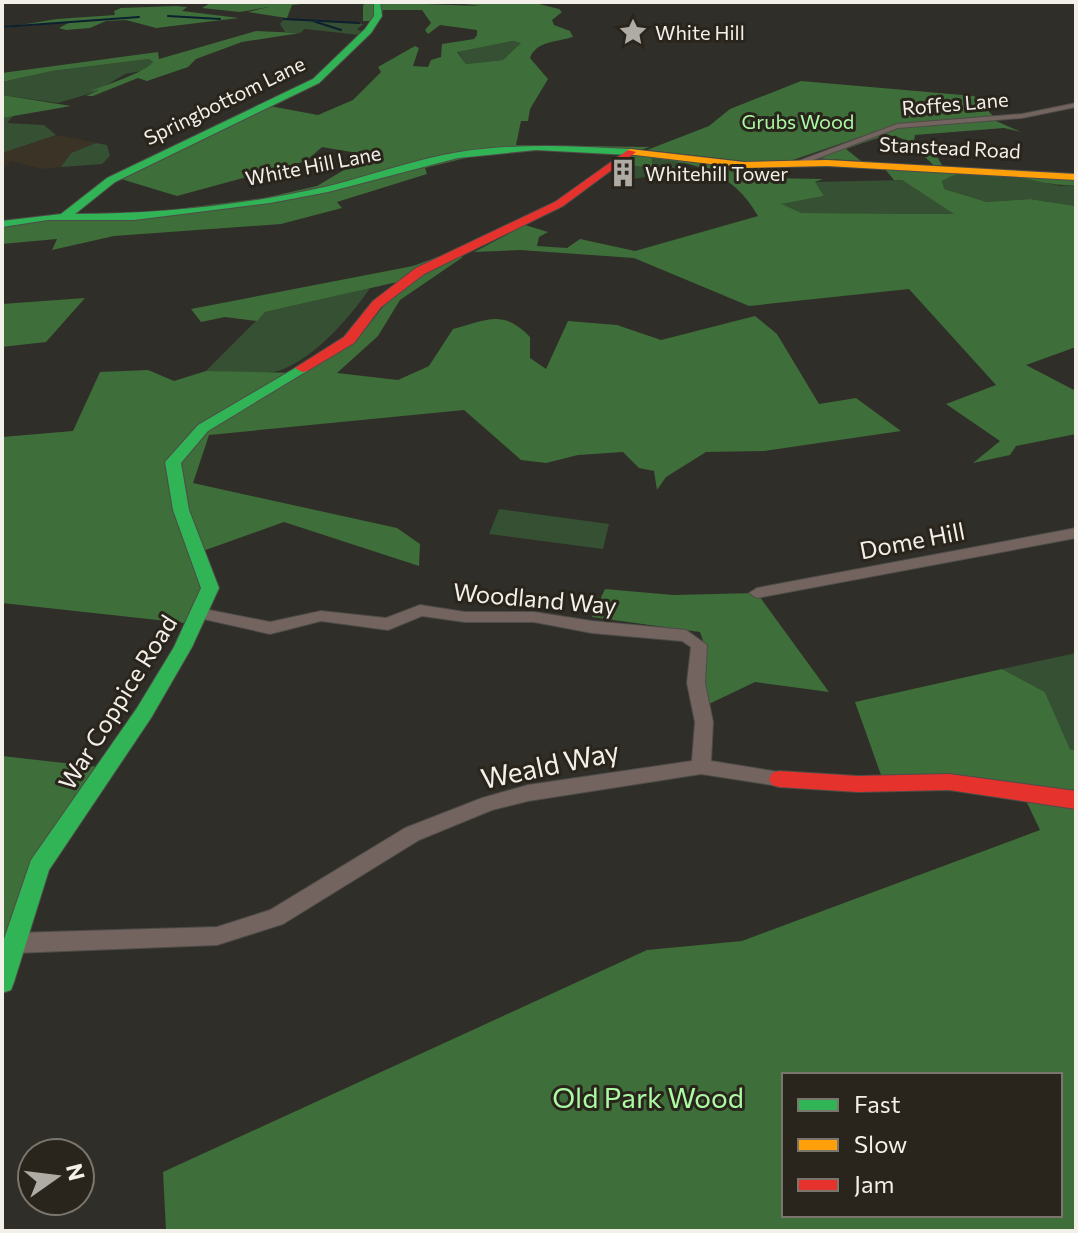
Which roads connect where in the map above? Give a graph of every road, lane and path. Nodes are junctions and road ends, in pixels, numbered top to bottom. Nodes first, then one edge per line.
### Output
1 (377, 2) edge
2 (1076, 105) edge
3 (631, 152) junction
4 (797, 163) junction
5 (1076, 177) edge
6 (65, 216) junction
7 (2, 224) edge
8 (1076, 533) edge
9 (757, 593) dead end
10 (199, 613) junction
11 (701, 767) junction
12 (779, 779) joint
13 (1076, 800) edge
14 (15, 943) junction
15 (2, 982) edge

1 - 6 street, Springbottom Lane
2 - 4 street, Roffes Lane
3 - 4 street, Stanstead Road
3 - 6 street, White Hill Lane
3 - 10 street, War Coppice Road
4 - 5 street, Stanstead Road
6 - 7 street, White Hill Lane
8 - 9 street, Dome Hill
10 - 11 street, Woodland Way
10 - 14 street, War Coppice Road
11 - 12 street, Weald Way
11 - 14 street, Weald Way
12 - 13 street, Weald Way
14 - 15 street, War Coppice Road

